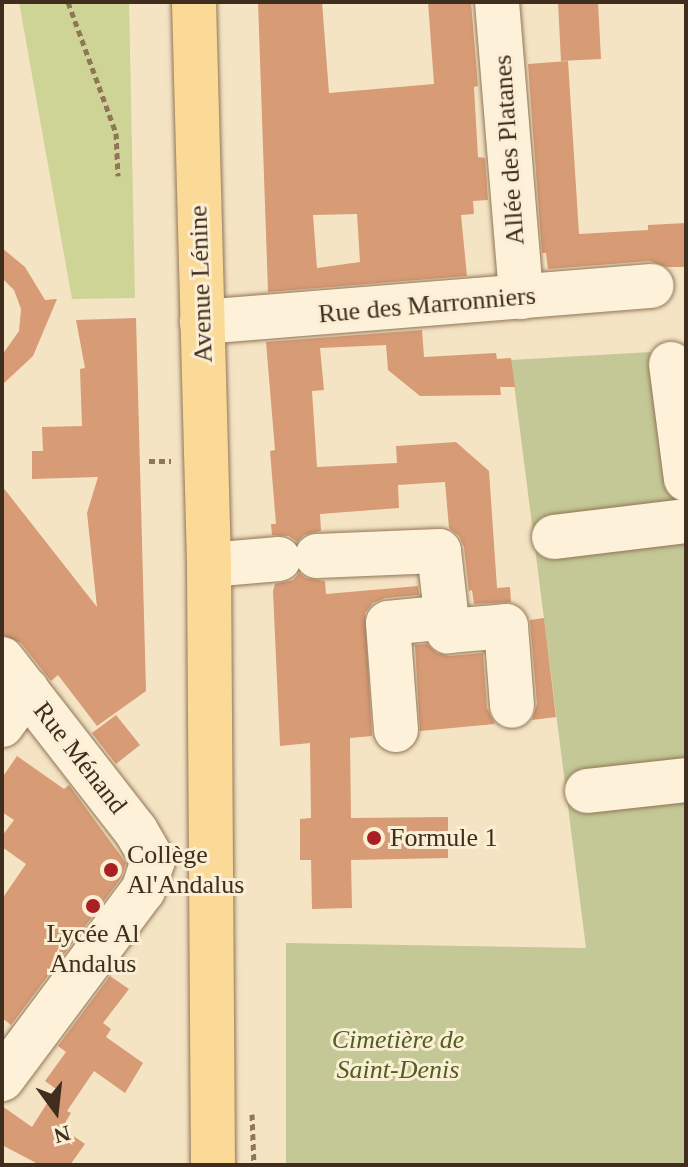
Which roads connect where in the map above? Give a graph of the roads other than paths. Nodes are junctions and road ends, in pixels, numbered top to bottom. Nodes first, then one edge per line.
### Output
1 (194, 2) edge
2 (497, 2) edge
3 (652, 286) dead end
4 (521, 297) junction
5 (202, 322) junction
6 (671, 364) dead end
7 (686, 479) edge
8 (686, 521) edge
9 (554, 537) dead end
10 (209, 565) junction
11 (447, 617) junction
12 (10, 691) edge
13 (512, 706) dead end
14 (396, 730) dead end
15 (686, 780) edge
16 (587, 791) dead end
17 (2, 1079) edge
18 (213, 1165) edge

1 - 5 main road, Avenue Lénine
2 - 4 street, Allée des Platanes
3 - 4 street, Rue des Marronniers
4 - 5 street, Rue des Marronniers
5 - 10 main road, Avenue Lénine
6 - 7 street
8 - 9 street
10 - 11 street
10 - 18 main road, Avenue Lénine
11 - 13 street
11 - 14 street
12 - 17 street, Rue Ménand
15 - 16 street

